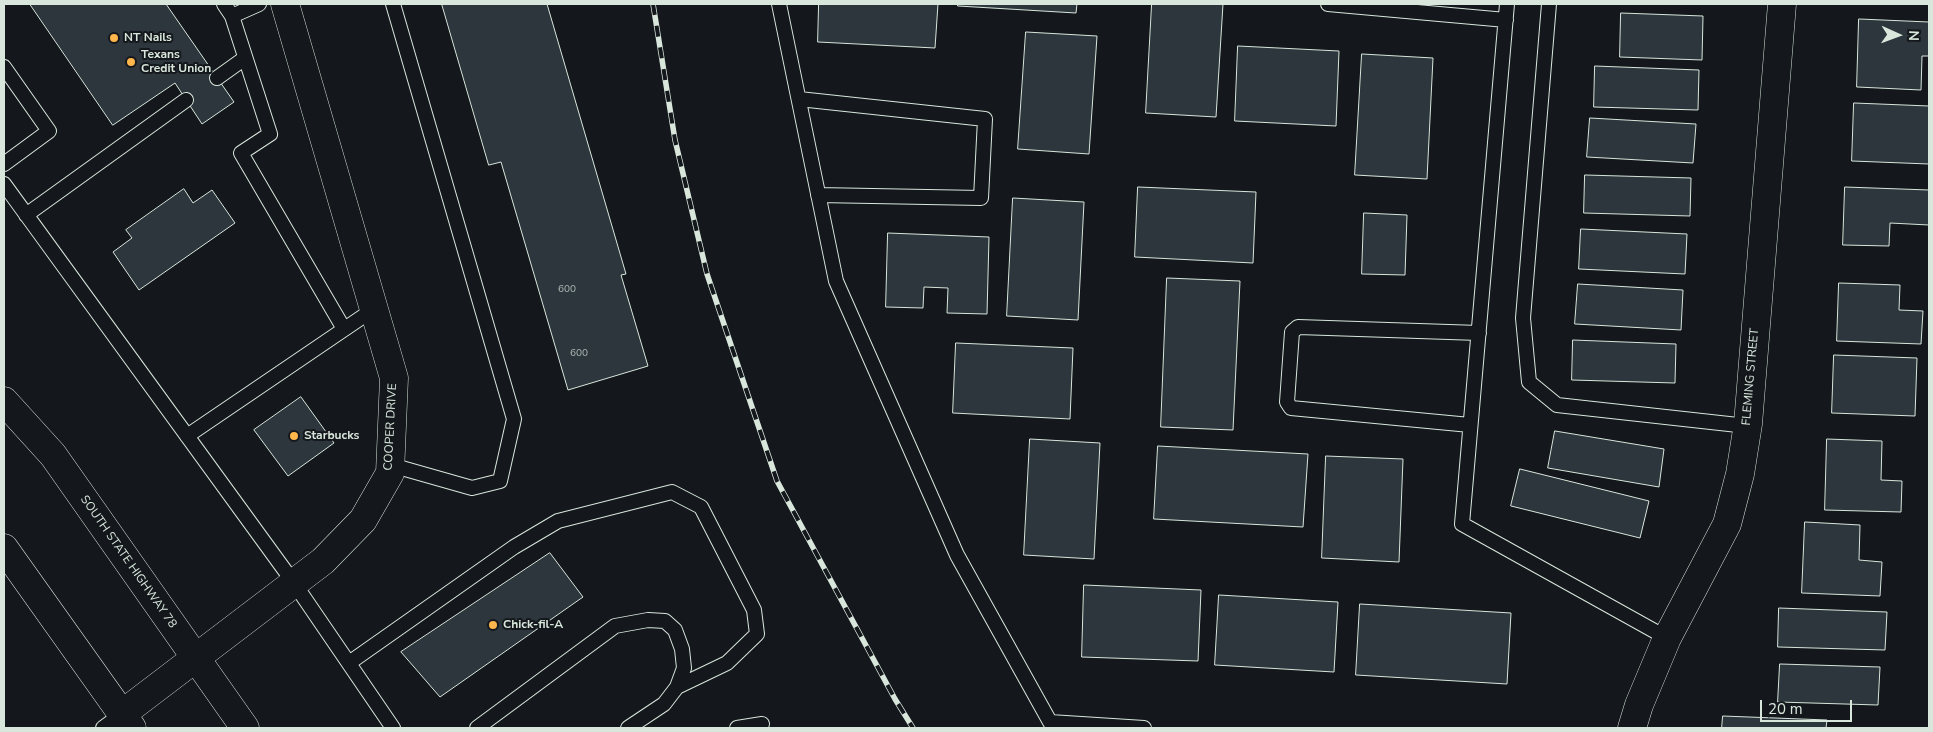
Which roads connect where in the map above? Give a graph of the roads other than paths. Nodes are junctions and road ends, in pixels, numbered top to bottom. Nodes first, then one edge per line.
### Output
1 (224, 4) edge
2 (260, 4) edge
3 (285, 4) edge
4 (392, 4) edge
5 (779, 4) edge
6 (1328, 4) edge
7 (1507, 4) edge
8 (1549, 4) edge
9 (1782, 4) edge
10 (232, 16) junction
11 (1506, 20) junction
12 (246, 58) junction
13 (4, 67) edge
14 (217, 78) dead end
15 (799, 99) junction
16 (186, 100) dead end
17 (4, 164) edge
18 (4, 184) edge
19 (818, 195) junction
20 (26, 215) junction
21 (374, 309) junction
22 (344, 329) junction
23 (1478, 333) junction
24 (4, 401) edge
25 (1470, 425) junction
26 (1747, 426) junction
27 (187, 436) junction
28 (391, 465) junction
29 (4, 548) edge
30 (294, 583) junction
31 (1667, 638) junction
32 (195, 656) junction
33 (349, 664) junction
34 (677, 686) junction
35 (119, 723) edge
36 (762, 724) dead end
37 (245, 728) edge
38 (393, 728) edge
39 (477, 728) edge
40 (628, 728) edge
41 (737, 728) edge
42 (1144, 728) edge
43 (1632, 728) edge

1 - 10 lane
2 - 10 lane
3 - 21 street, COOPER DRIVE
4 - 28 lane
5 - 15 lane
6 - 11 lane
7 - 11 lane
8 - 26 lane
9 - 26 street, FLEMING STREET
10 - 12 lane
11 - 23 lane
12 - 14 lane
12 - 22 lane
13 - 17 lane
15 - 19 lane
15 - 19 lane
16 - 20 lane
18 - 20 lane
19 - 42 lane
20 - 27 lane
21 - 22 lane
21 - 28 street, COOPER DRIVE
22 - 27 lane
23 - 25 lane
23 - 25 lane
24 - 32 street, SOUTH STATE HIGHWAY 78
25 - 31 lane
26 - 31 street, FLEMING STREET
27 - 30 lane
28 - 30 street, COOPER DRIVE
29 - 35 street
30 - 32 street, COOPER DRIVE
30 - 33 lane
31 - 43 street, FLEMING STREET
32 - 35 street, COOPER DRIVE
32 - 37 street, SOUTH STATE HIGHWAY 78
33 - 34 lane
33 - 38 lane
34 - 39 lane
34 - 40 lane
36 - 41 lane

